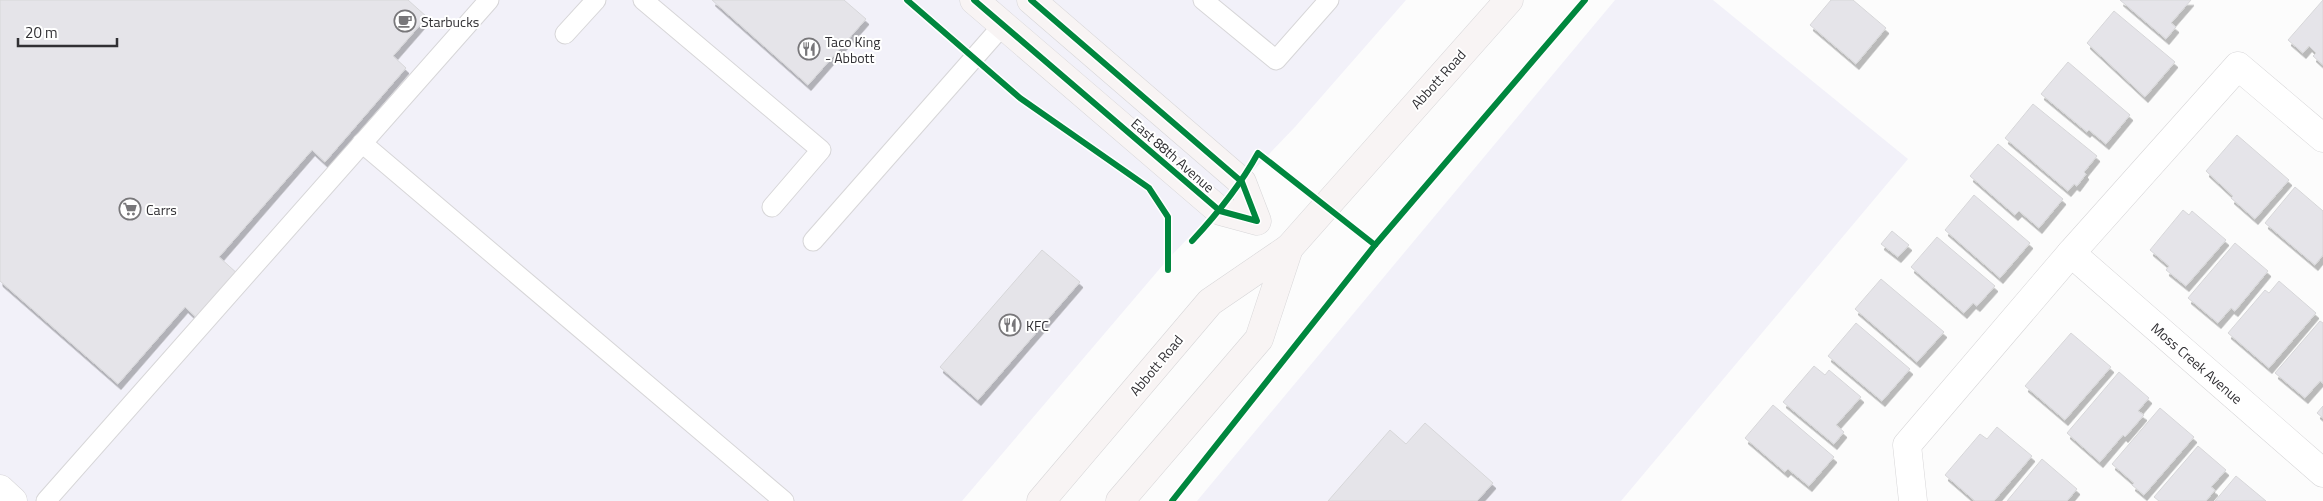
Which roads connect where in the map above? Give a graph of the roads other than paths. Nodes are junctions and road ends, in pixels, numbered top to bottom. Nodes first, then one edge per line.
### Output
1 (489, 0) edge
2 (596, 0) edge
3 (643, 0) edge
4 (974, 0) edge
5 (1031, 0) edge
6 (1202, 0) edge
7 (1329, 0) edge
8 (1509, 0) edge
9 (1002, 25) junction
10 (565, 34) dead end
11 (2323, 138) edge
12 (362, 144) junction
13 (772, 207) dead end
14 (1258, 221) junction
15 (813, 241) dead end
16 (1289, 248) junction
17 (2071, 253) junction
18 (2323, 473) edge
19 (0, 489) edge
20 (13, 501) edge
21 (46, 501) edge
22 (784, 501) edge
23 (1040, 501) edge
24 (1120, 501) edge
25 (1913, 501) edge

1 - 12 lane
2 - 10 lane
3 - 13 lane
4 - 9 main road, East 88th Avenue
5 - 14 main road, East 88th Avenue
6 - 7 lane
8 - 16 main road, Abbott Road
9 - 14 main road, East 88th Avenue
9 - 15 lane
11 - 17 street
12 - 21 lane
12 - 22 lane
14 - 16 main road, East 88th Avenue
16 - 23 main road, Abbott Road
16 - 24 main road, Abbott Road
17 - 18 street, Moss Creek Avenue
17 - 25 street
19 - 20 street

